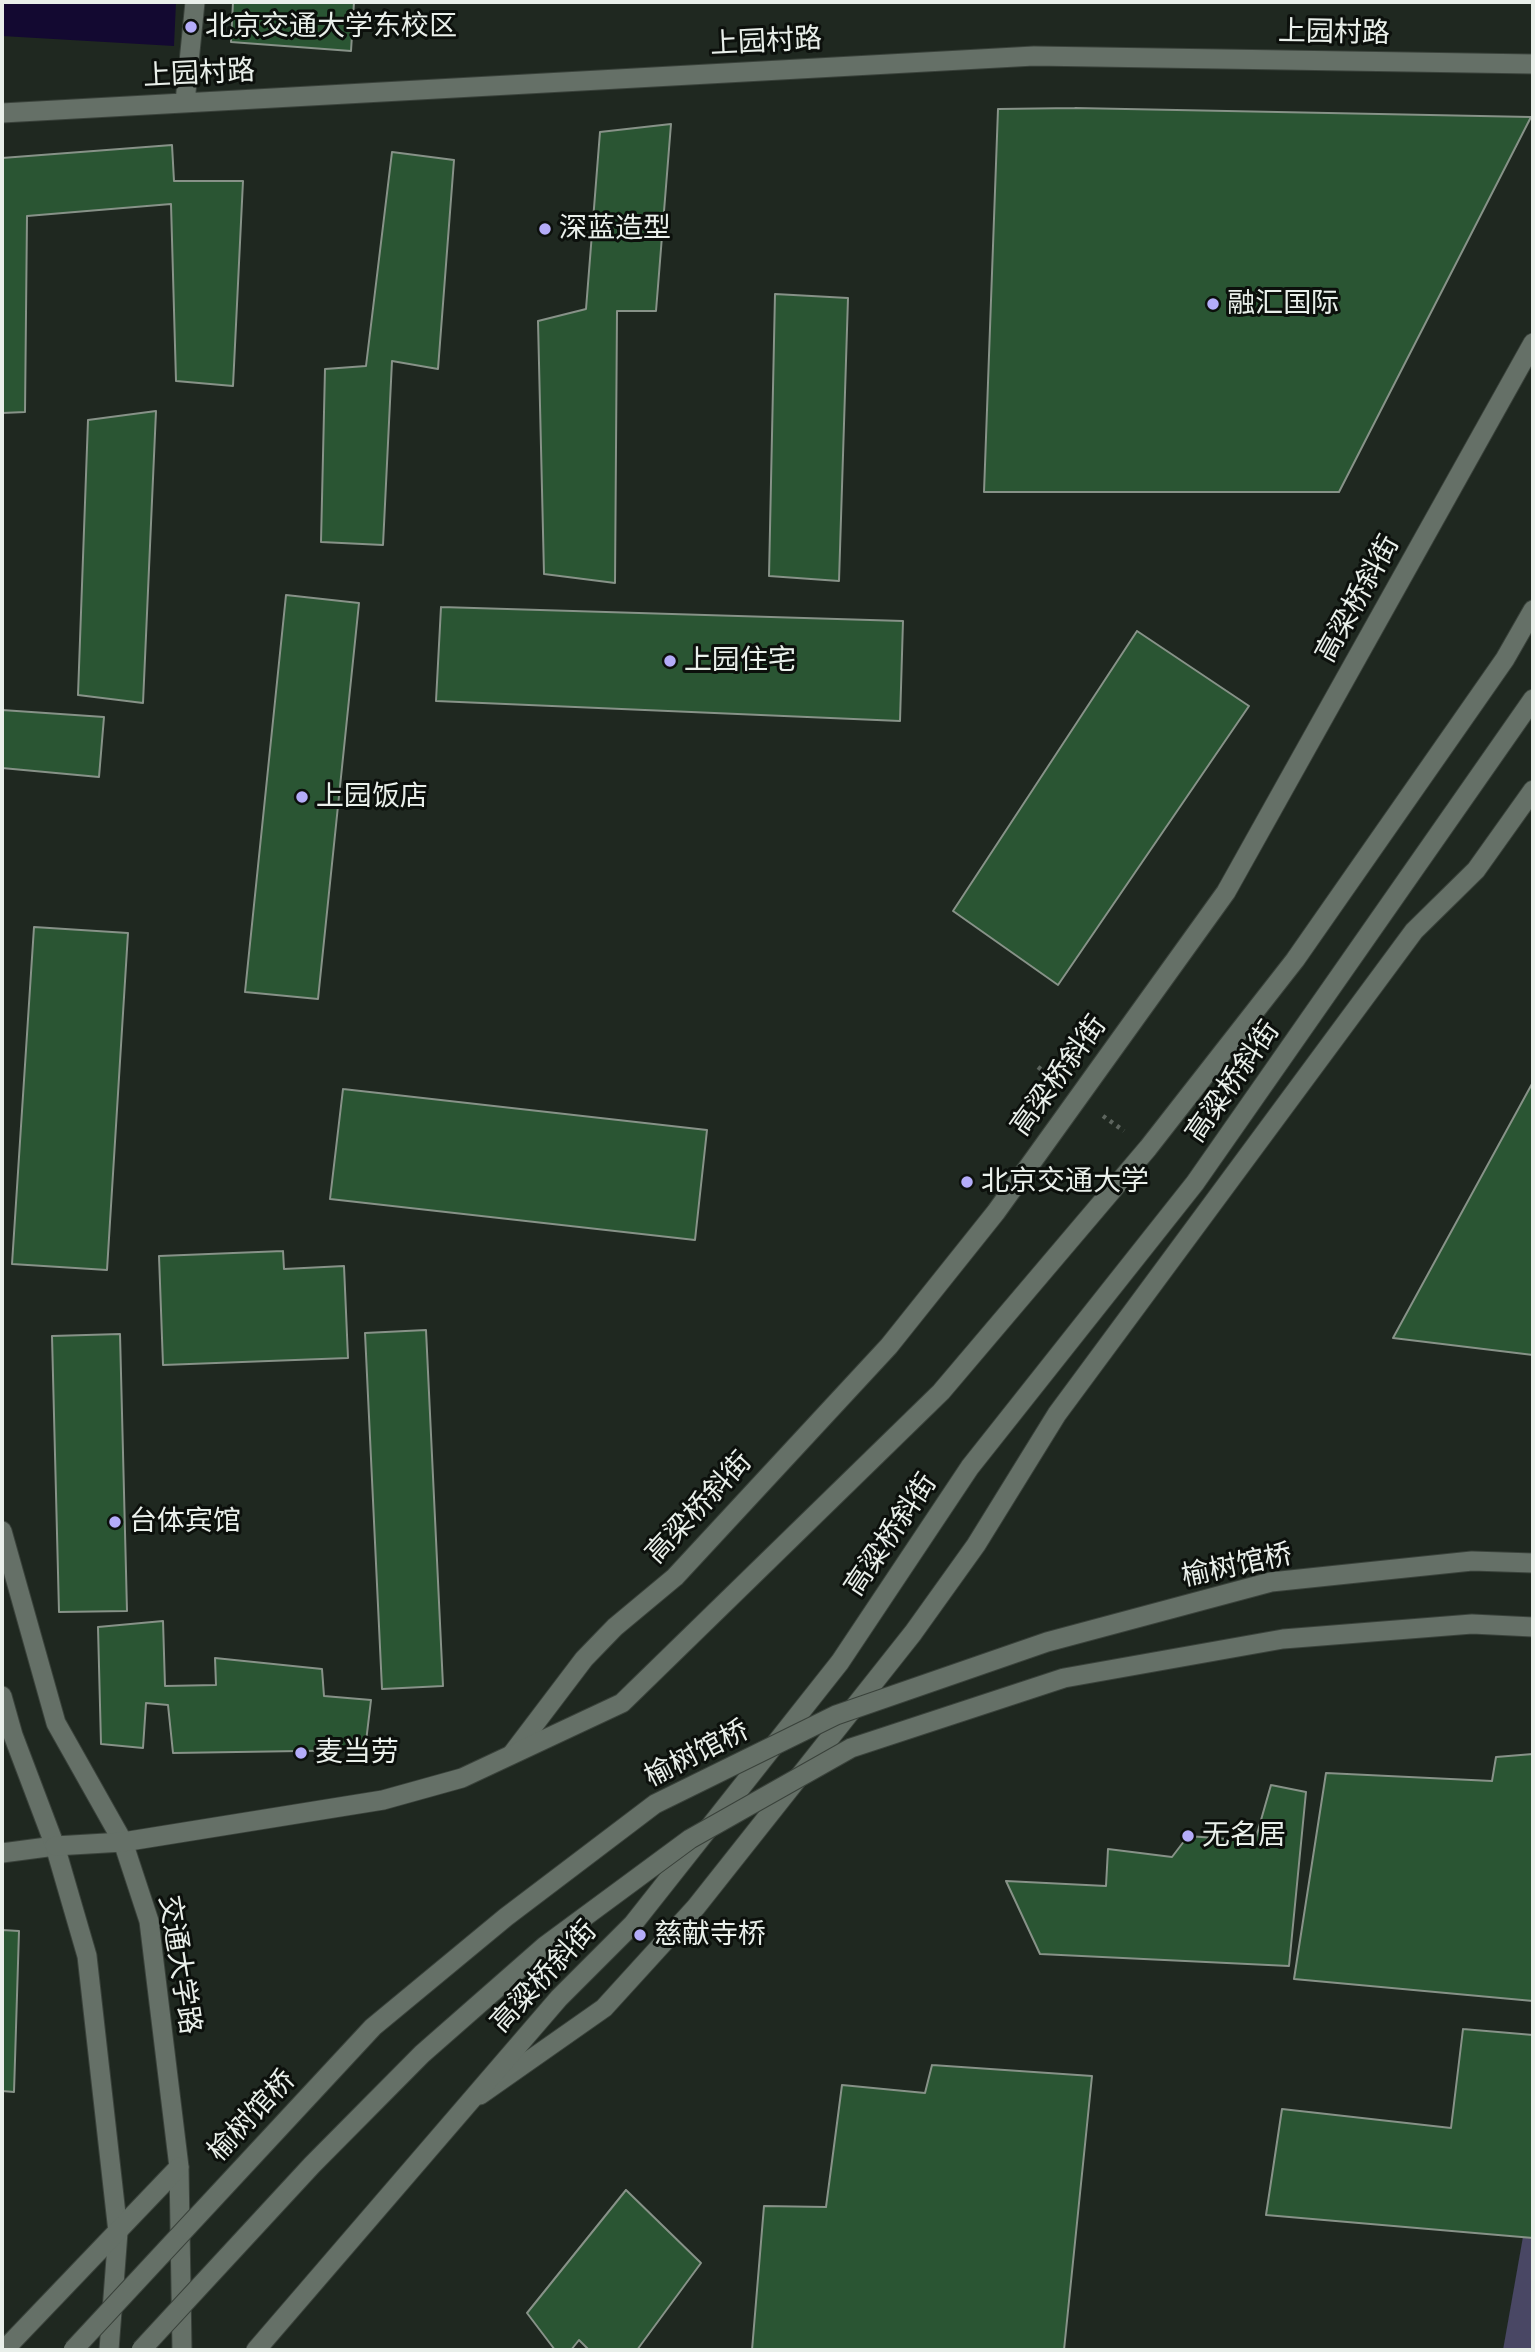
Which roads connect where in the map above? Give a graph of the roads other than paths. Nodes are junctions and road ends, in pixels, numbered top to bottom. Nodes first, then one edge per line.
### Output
1 (195, 2) edge
2 (1533, 65) edge
3 (185, 102) junction
4 (2, 113) edge
5 (1533, 343) edge
6 (1533, 610) edge
7 (1530, 707) edge
8 (1533, 790) edge
9 (2, 1531) edge
10 (1533, 1563) edge
11 (1533, 1627) edge
12 (2, 1696) edge
13 (512, 1754) junction
14 (124, 1842) junction
15 (55, 1846) junction
16 (2, 1853) edge
17 (468, 2104) junction
18 (179, 2167) junction
19 (118, 2232) junction
20 (4, 2350) edge
21 (73, 2350) edge
22 (109, 2350) edge
23 (141, 2350) edge
24 (181, 2350) edge
25 (256, 2350) edge

1 - 3 main road
2 - 3 main road, 上园村路
3 - 4 main road, 上园村路
5 - 13 main road, 高梁桥斜街
6 - 13 main road, 高粱桥斜街
7 - 17 main road, 高粱桥斜街
8 - 17 main road
9 - 14 main road, 交通大学路
10 - 21 main road, 榆树馆桥, bridge
11 - 23 main road, bridge
12 - 15 main road
13 - 14 main road, 高粱桥斜街
14 - 15 main road, 高粱桥斜街
14 - 18 main road, 交通大学路
15 - 16 main road, 高粱桥斜街
15 - 19 main road
17 - 25 main road, 高粱桥斜街
18 - 19 main road
18 - 24 main road, 交通大学路
19 - 20 main road
19 - 22 main road

